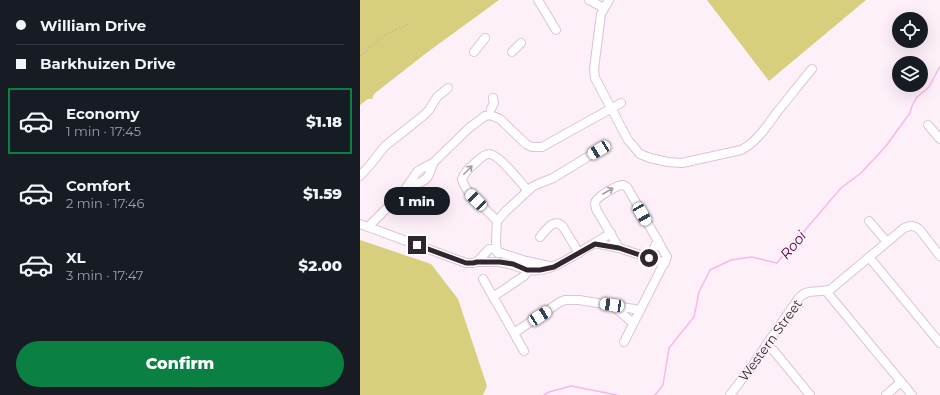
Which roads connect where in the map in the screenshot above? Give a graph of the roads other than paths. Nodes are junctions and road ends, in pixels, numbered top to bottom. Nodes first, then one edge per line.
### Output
1 (538, 0) edge
2 (589, 0) edge
3 (609, 0) edge
4 (604, 8) junction
5 (556, 30) dead end
6 (485, 38) dead end
7 (521, 43) dead end
8 (474, 52) dead end
9 (512, 52) dead end
10 (812, 69) dead end
11 (448, 88) dead end
12 (493, 98) dead end
13 (621, 103) dead end
14 (491, 108) dead end
15 (611, 108) junction
16 (928, 125) dead end
17 (940, 139) edge
18 (599, 150) dead end
19 (360, 176) edge
20 (528, 191) junction
21 (497, 221) junction
22 (869, 222) dead end
23 (364, 226) edge
24 (611, 233) junction
25 (540, 237) dead end
26 (658, 240) junction
27 (887, 242) junction
28 (595, 244) junction
29 (619, 248) junction
30 (492, 251) junction
31 (579, 252) junction
32 (940, 256) edge
33 (869, 257) junction
34 (649, 258) junction
35 (477, 262) junction
36 (492, 262) junction
37 (665, 263) junction
38 (527, 265) junction
39 (483, 278) dead end
40 (826, 291) junction
41 (493, 297) junction
42 (612, 305) junction
43 (640, 310) junction
44 (633, 323) junction
45 (514, 334) junction
46 (624, 342) dead end
47 (940, 343) edge
48 (766, 345) junction
49 (524, 351) dead end
50 (901, 382) junction
51 (730, 395) edge
52 (810, 395) edge
53 (886, 395) edge
54 (912, 395) edge

1 - 5 street
2 - 4 street
3 - 4 street
4 - 15 street
6 - 8 street
7 - 9 street
10 - 15 street
11 - 19 street
12 - 14 street
13 - 15 street
15 - 23 street
16 - 17 street
18 - 20 street
20 - 21 street
21 -> 20 street
21 - 30 street
22 - 27 street
23 - 35 street
24 -> 26 street
24 - 28 street
24 - 29 street
25 - 31 street
26 - 34 street
26 - 37 street
27 - 32 street, Western Street
27 - 33 street, Western Street
28 - 29 street
28 - 31 street
29 - 34 street
30 - 35 street
30 - 36 street
30 - 36 street
30 - 38 street
31 - 38 street
33 - 40 street, Western Street
33 - 47 street
34 - 37 street
35 - 36 street
36 - 38 street
37 - 43 street
38 - 41 street
39 - 41 street
40 - 48 street, Western Street
40 - 50 street
41 - 45 street
42 - 43 street
42 - 44 street
42 - 45 street
43 - 44 street
44 - 46 street
45 - 49 street
48 - 51 street, Western Street
48 - 52 street
50 - 53 street
50 - 54 street

